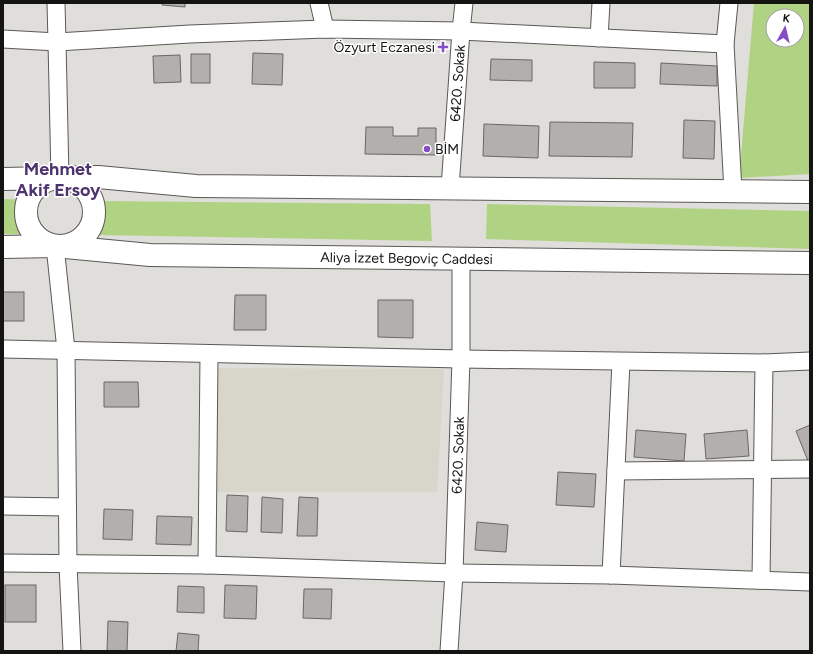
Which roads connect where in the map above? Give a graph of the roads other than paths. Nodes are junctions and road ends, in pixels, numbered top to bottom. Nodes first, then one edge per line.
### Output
1 (56, 3) edge
2 (319, 3) edge
3 (464, 3) edge
4 (601, 3) edge
5 (729, 3) edge
6 (325, 29) junction
7 (461, 31) junction
8 (599, 38) junction
9 (3, 39) edge
10 (57, 42) junction
11 (726, 44) junction
12 (60, 178) junction
13 (3, 179) edge
14 (450, 188) junction
15 (733, 191) junction
16 (810, 192) edge
17 (55, 246) junction
18 (3, 247) edge
19 (461, 258) junction
20 (810, 263) edge
21 (3, 349) edge
22 (66, 350) junction
23 (209, 354) junction
24 (461, 359) junction
25 (810, 361) edge
26 (622, 362) junction
27 (764, 363) junction
28 (762, 469) junction
29 (810, 469) edge
30 (616, 471) junction
31 (3, 506) edge
32 (67, 507) junction
33 (3, 563) edge
34 (68, 565) junction
35 (207, 565) junction
36 (454, 573) junction
37 (611, 576) junction
38 (761, 580) junction
39 (810, 582) edge
40 (72, 651) edge
41 (448, 651) edge

1 - 10 street
2 - 6 street
3 - 7 street, 6420. Sokak
4 - 8 street
5 - 11 street
6 - 7 street
6 - 10 street
7 - 8 street
7 - 14 street, 6420. Sokak
8 - 11 street
9 - 10 street
10 - 12 street
11 - 15 street
12 - 13 main road
12 - 14 main road
12 - 17 main road
12 - 17 main road
14 - 15 main road
15 - 16 main road
17 - 18 main road, Aliya İzzet Begoviç Caddesi
17 - 19 main road, Aliya İzzet Begoviç Caddesi
17 - 22 street
19 - 20 main road, Aliya İzzet Begoviç Caddesi
19 - 24 street, 6420. Sokak
21 - 22 street
22 - 23 street
22 - 32 street
23 - 24 street
23 - 35 street
24 - 26 street
24 - 36 street, 6420. Sokak
25 - 27 street
26 - 27 street
26 - 30 street
27 - 28 street
28 - 29 street
28 - 30 street
28 - 38 street
30 - 37 street
31 - 32 street
32 - 34 street
33 - 34 street
34 - 35 street
34 - 40 street
35 - 36 street
36 - 37 street
36 - 41 street, 6420. Sokak
37 - 38 street
38 - 39 street

